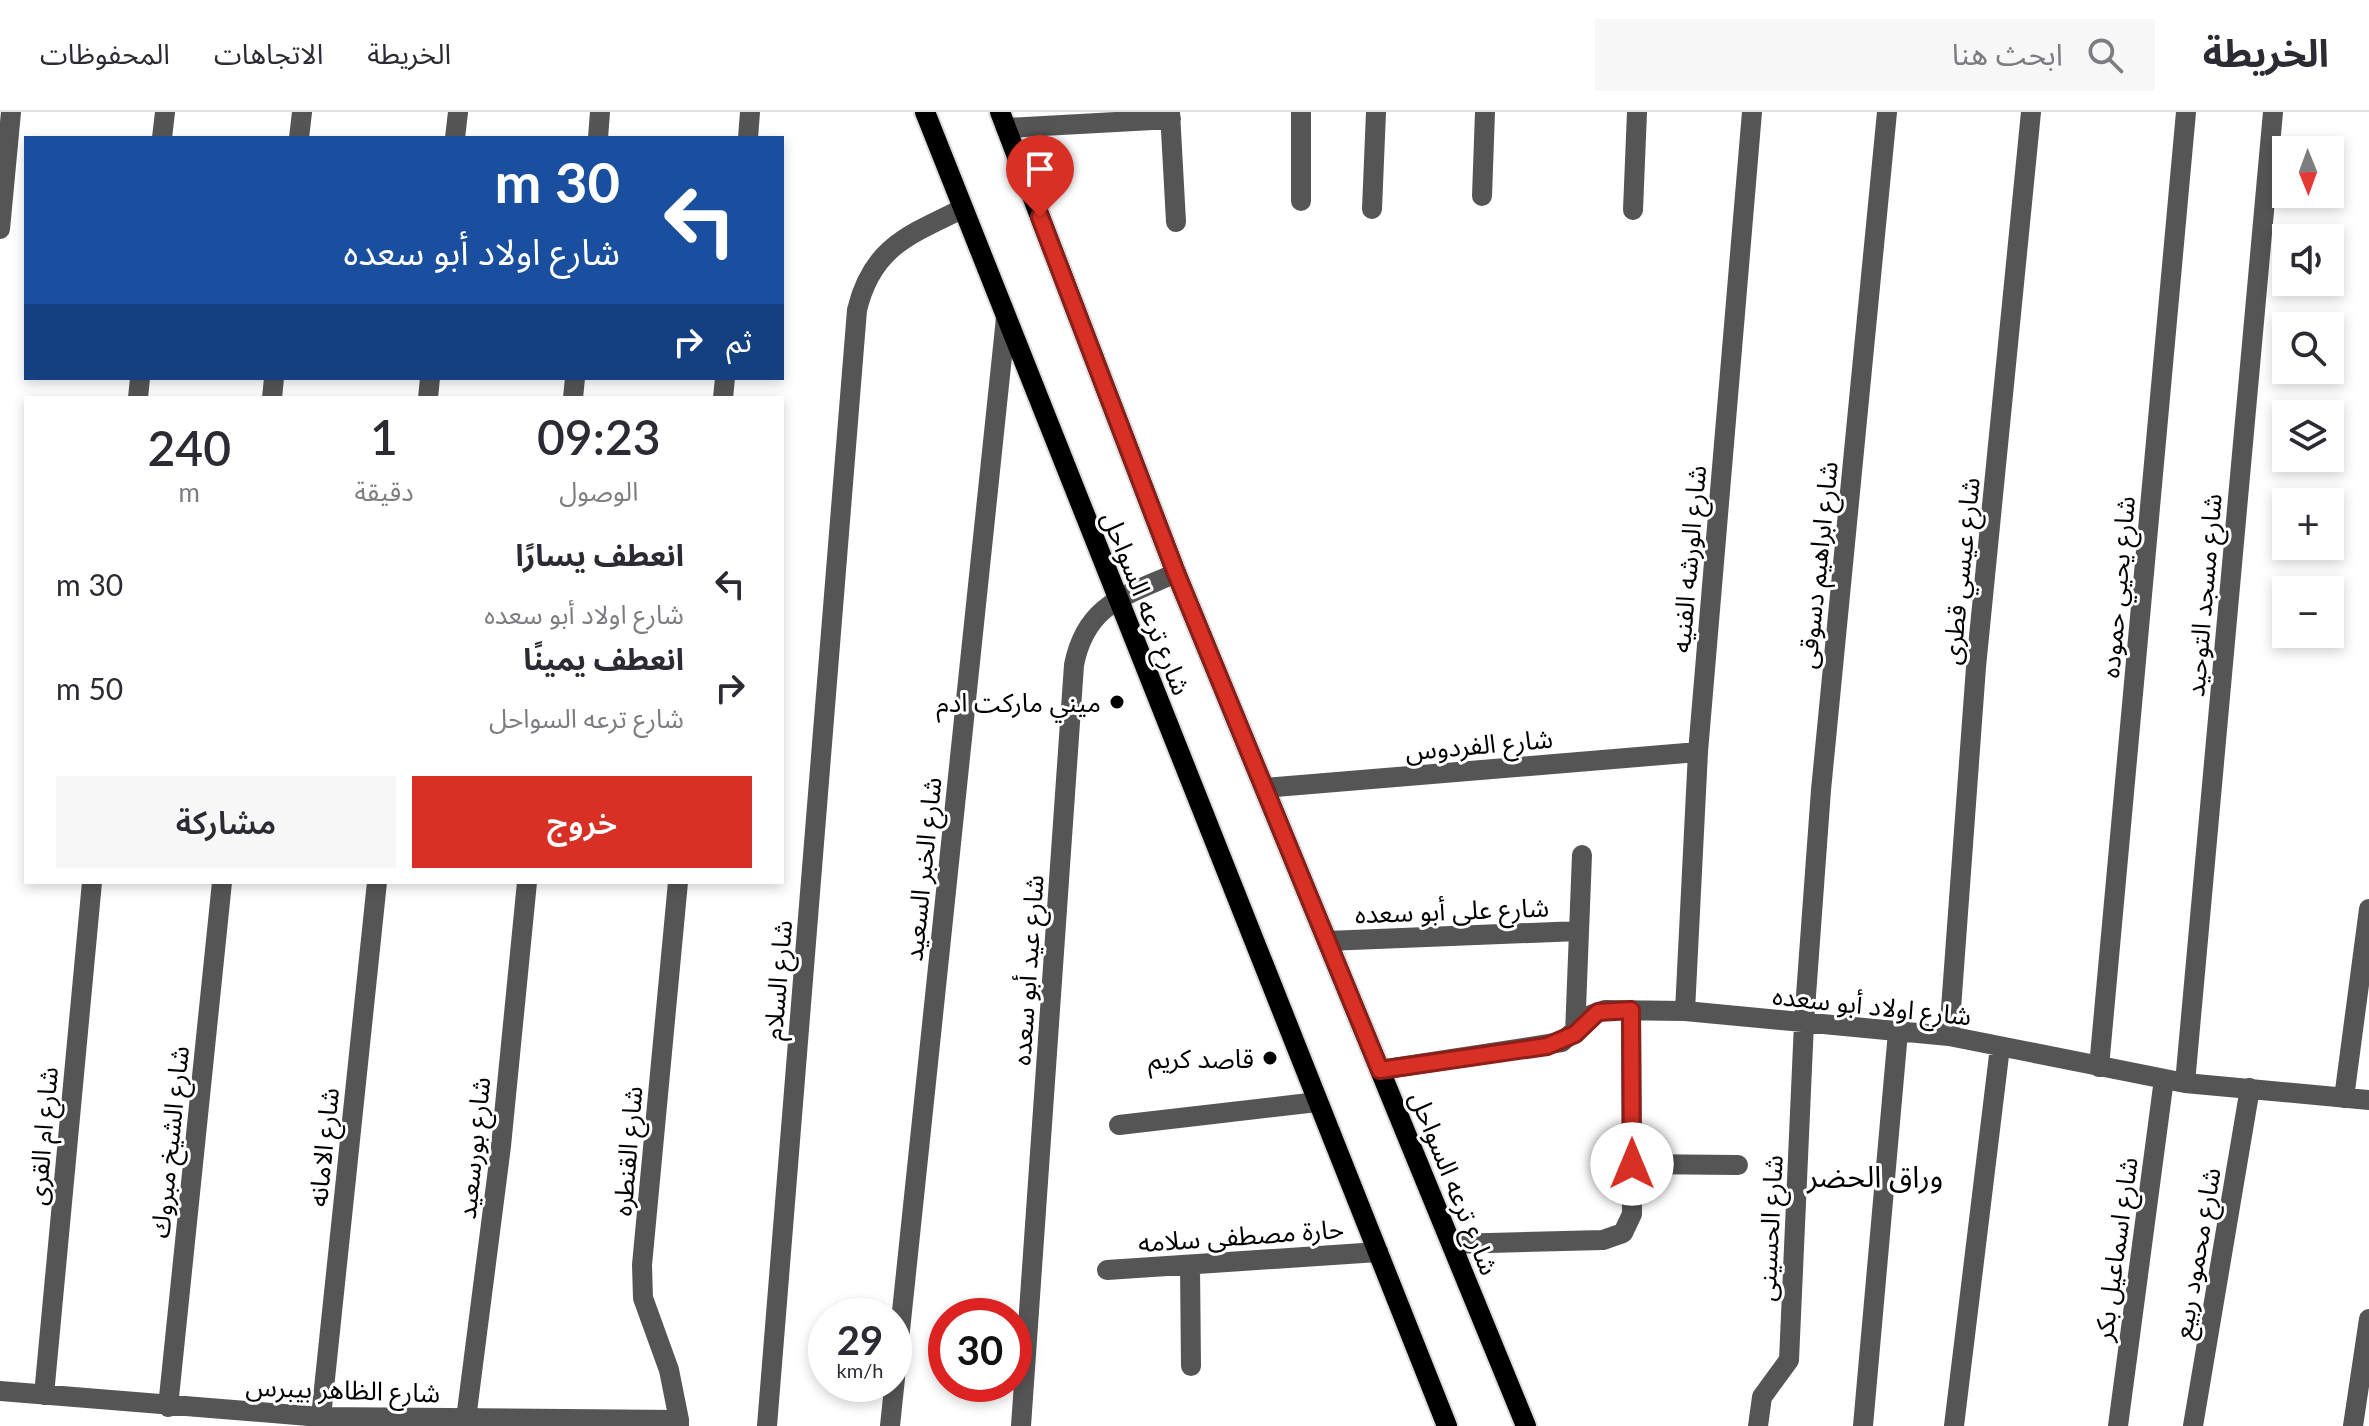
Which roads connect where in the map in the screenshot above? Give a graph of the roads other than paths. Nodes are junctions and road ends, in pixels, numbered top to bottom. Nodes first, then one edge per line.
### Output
1 (11, 112) edge
2 (165, 112) edge
3 (302, 112) edge
4 (458, 112) edge
5 (600, 112) edge
6 (750, 112) edge
7 (925, 112) edge
8 (1301, 112) edge
9 (1376, 112) edge
10 (1485, 112) edge
11 (1637, 112) edge
12 (1752, 112) edge
13 (1887, 112) edge
14 (2031, 112) edge
15 (2186, 112) edge
16 (2273, 112) edge
17 (1171, 116) edge
18 (1003, 120) edge
19 (162, 136) edge
20 (299, 136) edge
21 (455, 136) edge
22 (598, 136) edge
23 (748, 136) edge
24 (4, 160) edge
25 (1482, 196) dead end
26 (1301, 201) dead end
27 (962, 209) junction
28 (1372, 209) dead end
29 (1633, 210) dead end
30 (1176, 222) dead end
31 (0, 229) edge
32 (1006, 318) junction
33 (1176, 573) junction
34 (1118, 600) junction
35 (1698, 752) junction
36 (1265, 788) junction
37 (1582, 855) dead end
38 (92, 884) edge
39 (222, 884) edge
40 (377, 884) edge
41 (527, 884) edge
42 (678, 884) edge
43 (2369, 909) edge
44 (1579, 931) junction
45 (1327, 941) junction
46 (1631, 1010) junction
47 (1685, 1011) junction
48 (1804, 1023) junction
49 (1898, 1032) junction
50 (1575, 1034) junction
51 (1949, 1036) junction
52 (2000, 1047) junction
53 (2099, 1067) junction
54 (1380, 1070) junction
55 (2164, 1079) junction
56 (2185, 1083) junction
57 (2250, 1088) junction
58 (2344, 1098) junction
59 (2369, 1100) edge
60 (1317, 1102) junction
61 (1119, 1125) dead end
62 (1632, 1164) junction
63 (1738, 1165) dead end
64 (1452, 1244) junction
65 (1378, 1252) junction
66 (1190, 1266) junction
67 (1107, 1270) dead end
68 (2368, 1327) edge
69 (1191, 1366) dead end
70 (0, 1391) edge
71 (44, 1395) junction
72 (168, 1407) junction
73 (321, 1417) junction
74 (466, 1419) junction
75 (679, 1423) edge
76 (767, 1426) edge
77 (890, 1426) edge
78 (1021, 1426) edge
79 (1447, 1426) edge
80 (1526, 1426) edge
81 (1758, 1426) edge
82 (1863, 1426) edge
83 (1954, 1426) edge
84 (2118, 1426) edge
85 (2193, 1426) edge
86 (2353, 1426) edge

1 - 24 street
2 - 19 street
3 - 20 street
4 - 21 street
5 - 22 street
6 - 23 street
7 - 27 main road, شارع ترعه السواحل
8 - 26 street
9 - 28 street
10 - 25 street
11 - 29 street
12 - 35 street, شارع الورشه الفنيه
13 - 48 street, شارع ابراهيم دسوقى
14 - 51 street, شارع عيسي قطرى
15 - 53 street, شارع يحيي حموده
16 - 56 street, شارع مسجد التوحيد
17 - 18 street
17 - 30 street
18 - 33 main road, شارع ترعه السواحل
24 - 31 street
27 - 32 main road, شارع ترعه السواحل
27 - 76 street, شارع السلام
32 - 34 main road, شارع ترعه السواحل
32 - 77 street, شارع الخبر السعيد
33 - 34 street, شارع عيد أبو سعده
33 - 36 main road, شارع ترعه السواحل
34 - 60 main road, شارع ترعه السواحل
34 - 78 street, شارع عيد أبو سعده
35 - 36 street, شارع الفردوس
35 - 47 street, شارع الورشه الفنيه
36 - 45 main road, شارع ترعه السواحل
37 - 44 street
38 - 71 street, شارع ام القرى
39 - 72 street, شارع الشيخ مبروك
40 - 73 street, شارع الامانه
41 - 74 street, شارع بورسعيد
42 - 75 street, شارع القنطره
43 - 58 street
44 - 45 street, شارع على أبو سعده
44 - 50 street
45 - 54 main road, شارع ترعه السواحل
46 - 47 street, شارع اولاد أبو سعده
46 - 50 street, شارع اولاد أبو سعده
46 - 62 street
47 - 48 street, شارع اولاد أبو سعده
48 - 49 street, شارع اولاد أبو سعده
48 - 81 street, شارع الحسينى
49 - 51 street, شارع اولاد أبو سعده
49 - 82 street
50 - 54 street, شارع اولاد أبو سعده
51 - 52 street, شارع اولاد أبو سعده
52 - 53 street, شارع اولاد أبو سعده
52 - 83 street
53 - 55 street, شارع اولاد أبو سعده
54 - 64 main road, شارع ترعه السواحل
55 - 56 street, شارع اولاد أبو سعده
55 - 84 street, شارع اسماعيل بكر
56 - 57 street, شارع اولاد أبو سعده
57 - 58 street, شارع اولاد أبو سعده
57 - 85 street, شارع محمود ربيع
58 - 59 street, شارع اولاد أبو سعده
60 - 61 street
60 - 65 main road, شارع ترعه السواحل
62 - 63 street
62 - 64 street
64 - 80 main road, شارع ترعه السواحل
65 - 66 street, حارة مصطفى سلامه
65 - 79 main road, شارع ترعه السواحل
66 - 67 street, حارة مصطفى سلامه
66 - 69 street
68 - 86 street
70 - 71 street, شارع الظاهر بيبرس
71 - 72 street, شارع الظاهر بيبرس
72 - 73 street, شارع الظاهر بيبرس
73 - 74 street, شارع الظاهر بيبرس
74 - 75 street, شارع الظاهر بيبرس

